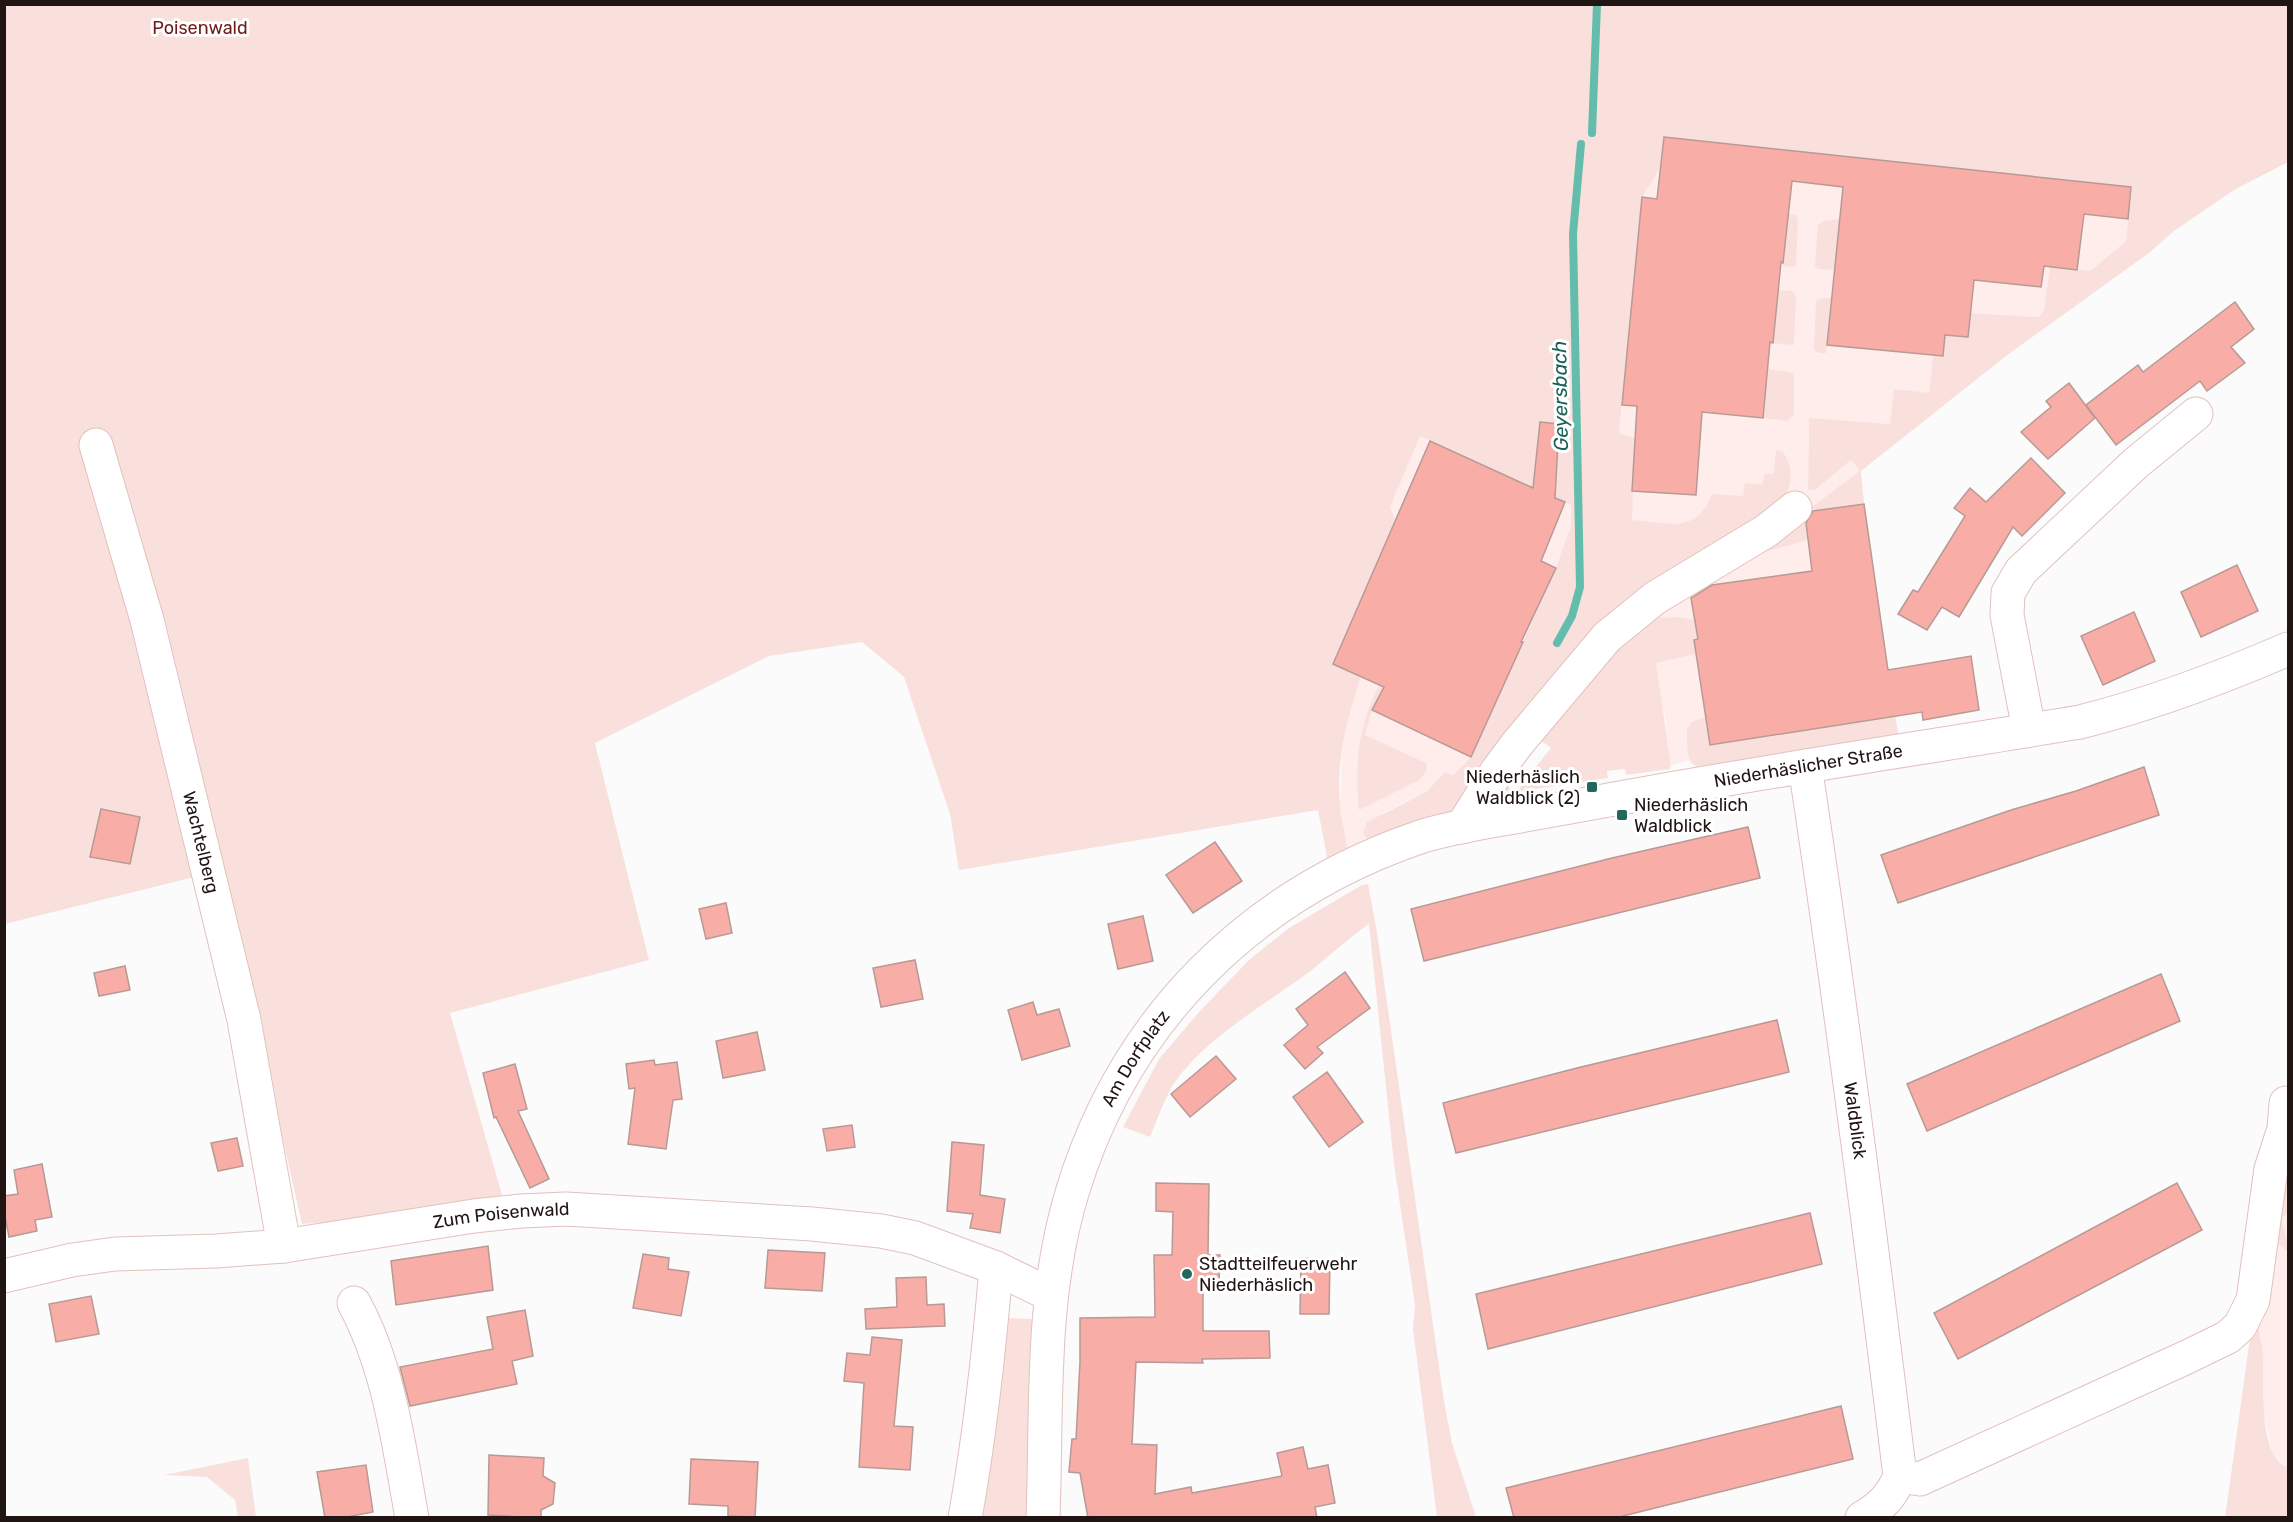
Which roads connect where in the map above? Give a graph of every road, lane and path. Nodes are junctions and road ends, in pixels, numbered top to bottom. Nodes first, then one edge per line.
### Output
1 (2196, 414) dead end
2 (96, 445) dead end
3 (1795, 508) dead end
4 (2289, 649) edge
5 (2029, 730) junction
6 (1805, 766) junction
7 (1462, 827) junction
8 (1315, 885) joint
9 (2289, 1103) edge
10 (284, 1246) junction
11 (996, 1268) junction
12 (4, 1276) edge
13 (1051, 1295) junction
14 (354, 1303) dead end
15 (1900, 1476) junction
16 (412, 1518) edge
17 (965, 1518) edge
18 (1043, 1518) edge
19 (1862, 1518) edge

1 - 5 street
2 - 10 street, Wachtelberg
3 - 7 street
4 - 5 street, Niederhäslicher Straße
5 - 6 street, Niederhäslicher Straße
6 - 7 street, Niederhäslicher Straße
6 - 15 street, Waldblick
7 - 8 street, Niederhäslicher Straße
8 - 13 street, Am Dorfplatz
9 - 15 street
10 - 11 street, Zum Poisenwald
10 - 12 street, Zum Poisenwald
11 - 13 street
11 - 17 street
13 - 18 street, Am Dorfplatz
14 - 16 street
15 - 19 street

